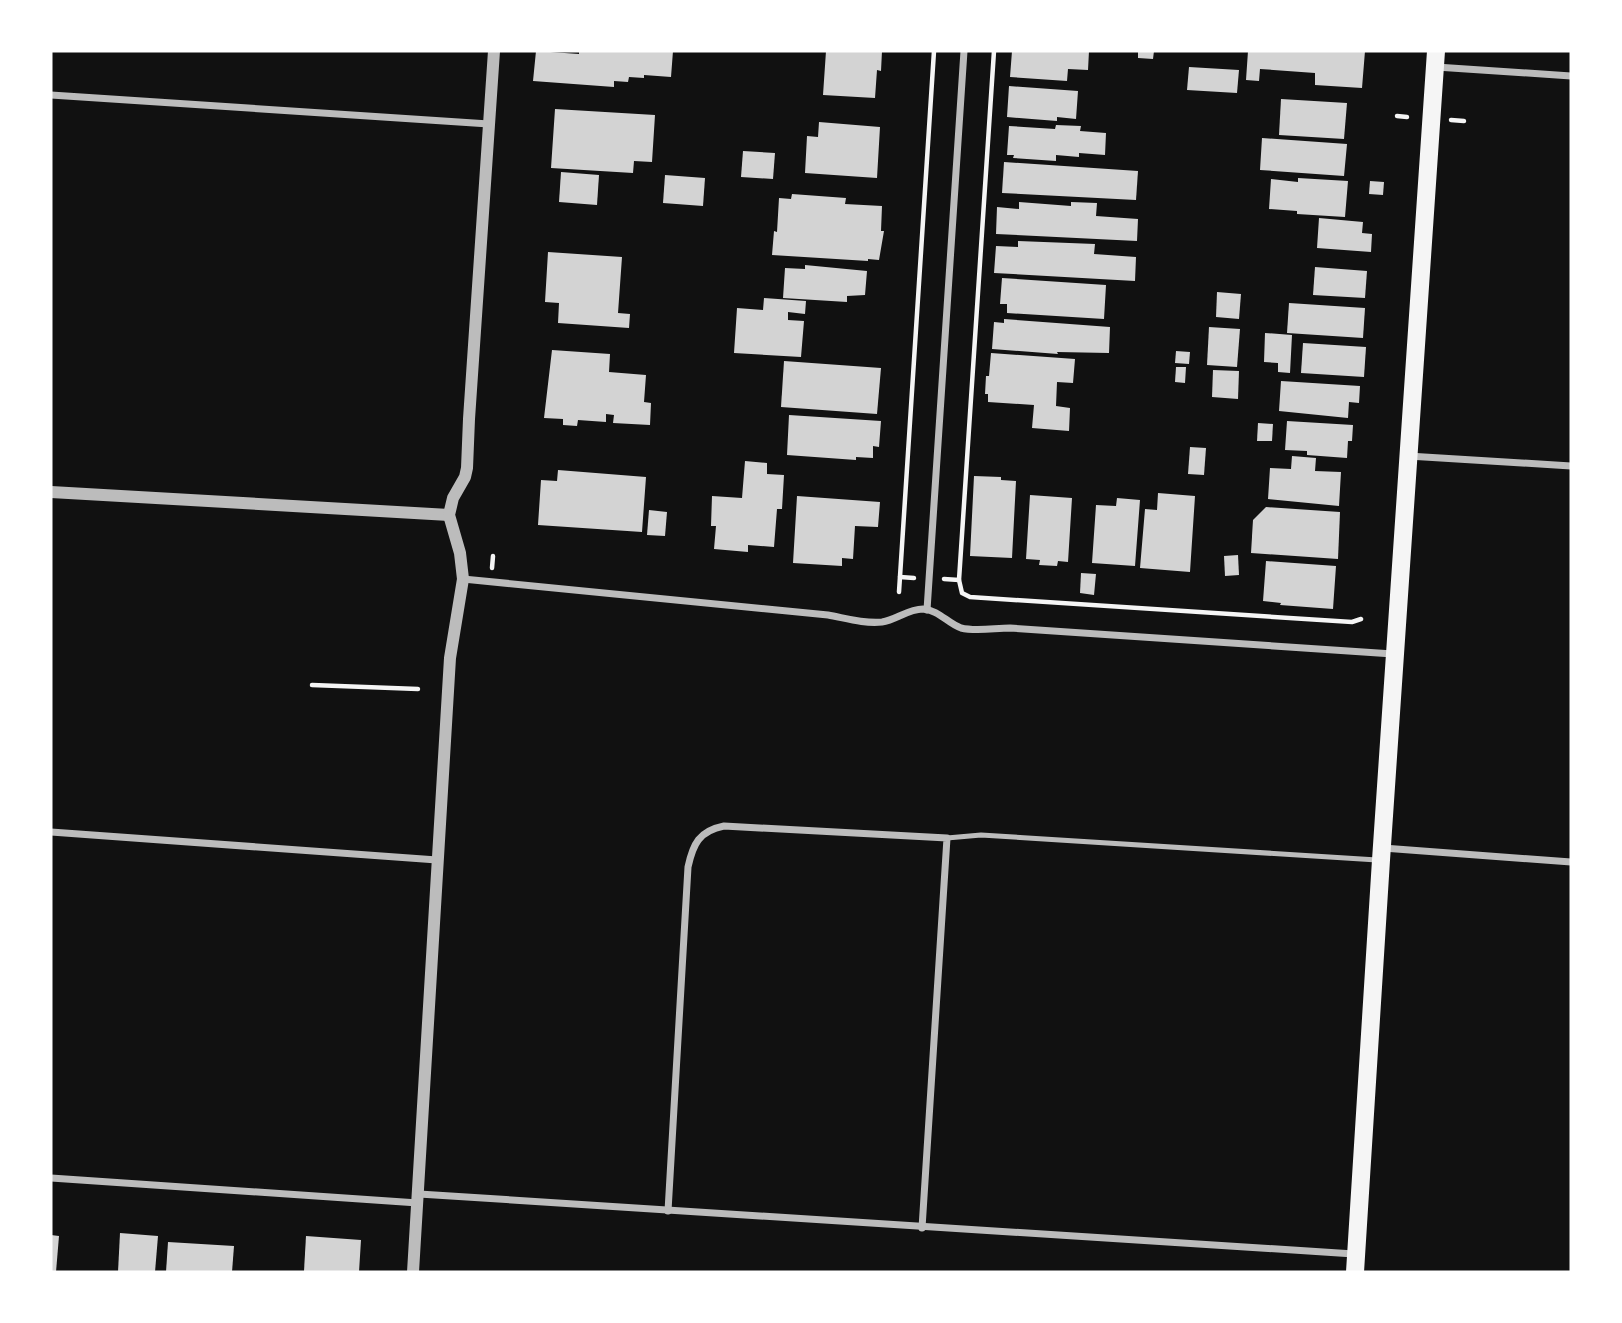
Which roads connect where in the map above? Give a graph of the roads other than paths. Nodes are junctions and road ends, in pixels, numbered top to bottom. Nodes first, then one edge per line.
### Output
1 (494, 51) edge
2 (964, 51) edge
3 (1436, 59) edge
4 (1571, 76) edge
5 (51, 94) edge
6 (489, 124) junction
7 (1408, 456) junction
8 (1571, 466) edge
9 (51, 492) edge
10 (449, 515) junction
11 (463, 579) junction
12 (927, 610) junction
13 (1395, 654) junction
14 (51, 832) edge
15 (947, 838) junction
16 (1381, 854) junction
17 (437, 860) junction
18 (1571, 862) edge
19 (51, 1178) edge
20 (418, 1198) junction
21 (668, 1211) junction
22 (922, 1228) junction
23 (1357, 1254) junction
24 (413, 1272) edge
25 (1355, 1272) edge

1 - 6 street
2 - 12 street
3 - 4 street
3 - 7 main road
5 - 6 street
6 - 10 street
7 - 8 street
7 - 13 main road
9 - 10 street
10 - 11 street
11 - 12 street
11 - 17 street
12 - 13 street
13 - 16 main road
14 - 17 street
15 - 16 lane
15 - 21 street
15 - 22 street
16 - 18 street
16 - 23 main road
17 - 20 street
19 - 20 street
20 - 21 street
20 - 24 street
21 - 22 street
22 - 23 street
23 - 25 main road

